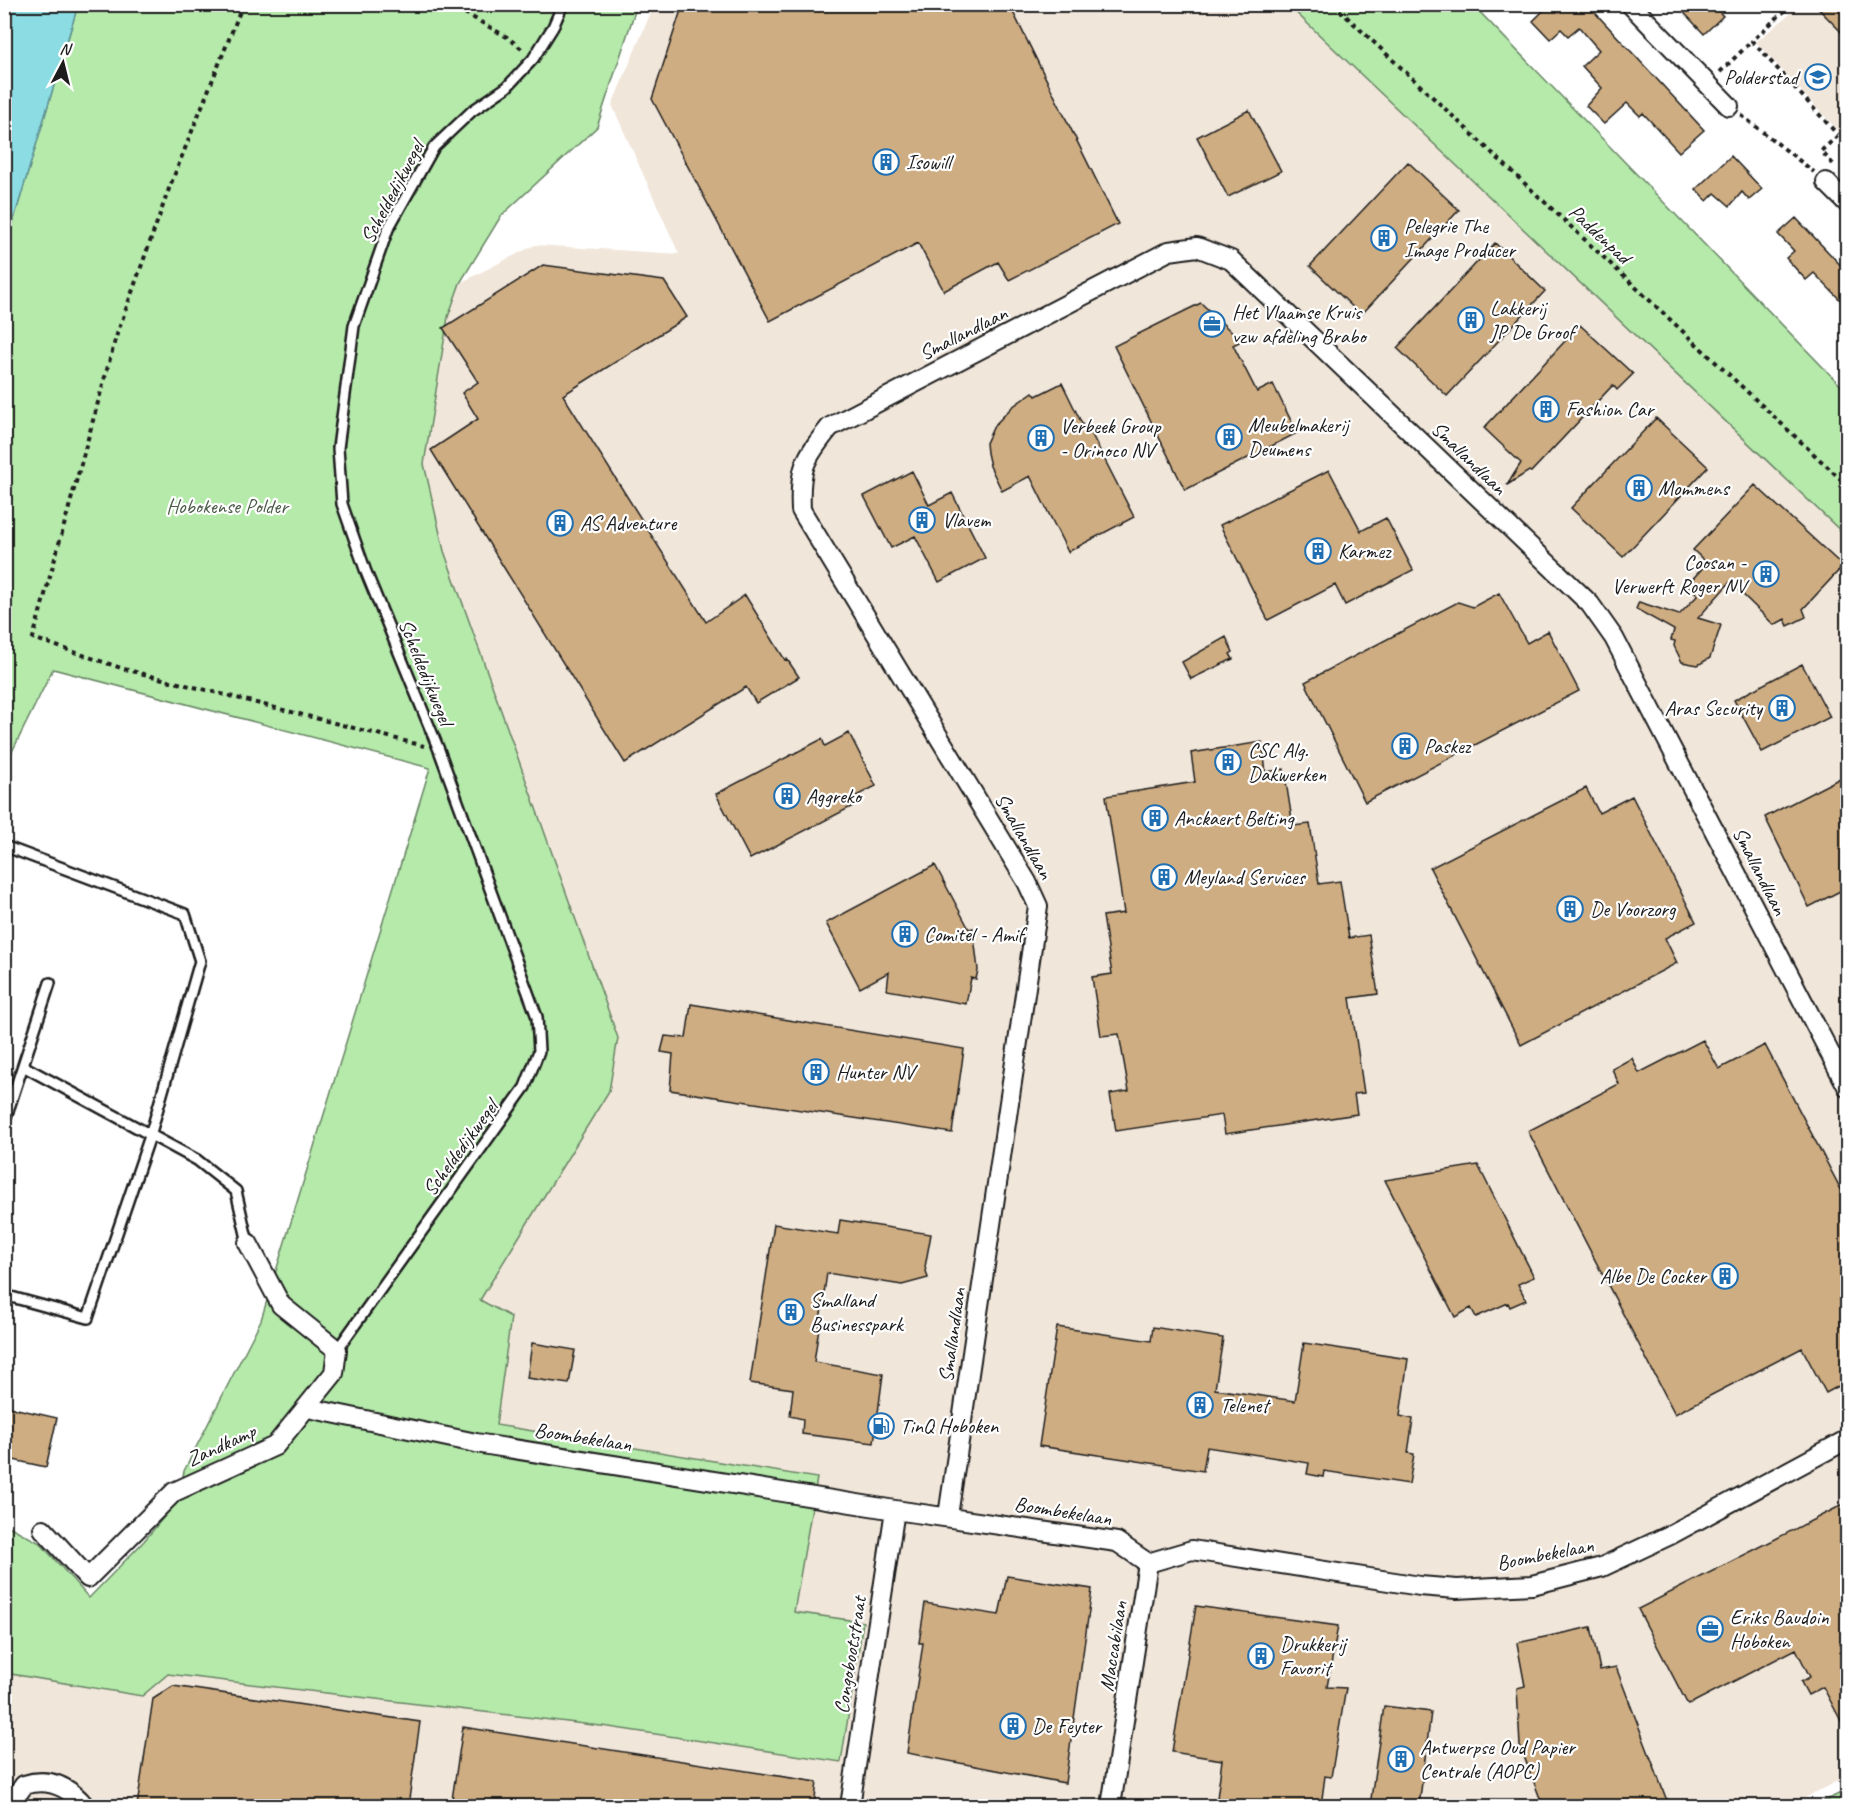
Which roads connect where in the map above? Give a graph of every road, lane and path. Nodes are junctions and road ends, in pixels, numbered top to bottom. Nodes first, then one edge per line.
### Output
1 (243, 4) edge
2 (449, 4) edge
3 (563, 4) edge
4 (1333, 4) edge
5 (1630, 4) edge
6 (1792, 4) edge
7 (1752, 41) junction
8 (533, 59) junction
9 (1707, 83) junction
10 (1729, 106) joint
11 (1848, 127) edge
12 (1838, 135) junction
13 (1826, 182) junction
14 (1848, 204) edge
15 (1848, 486) edge
16 (439, 750) junction
17 (4, 846) edge
18 (50, 983) dead end
19 (23, 1066) junction
20 (1848, 1089) edge
21 (4, 1123) edge
22 (150, 1136) junction
23 (248, 1243) joint
24 (4, 1295) edge
25 (337, 1350) junction
26 (308, 1408) junction
27 (1848, 1439) edge
28 (895, 1510) junction
29 (948, 1516) junction
30 (43, 1529) dead end
31 (1148, 1563) junction
32 (9, 1806) edge
33 (85, 1806) edge
34 (850, 1806) edge
35 (1111, 1806) edge

1 - 16 path
2 - 8 path
3 - 8 lane, Scheldedijkwegel
4 - 15 path, Paddenpad
5 - 9 street
6 - 7 path
7 - 9 path
7 - 12 path
8 - 16 lane, Scheldedijkwegel
9 - 10 street
10 - 13 path
11 - 12 path
12 - 13 path
13 - 14 street
16 - 25 lane, Scheldedijkwegel
17 - 22 lane
18 - 19 lane
19 - 21 lane
19 - 22 lane
20 - 29 street, Smallandlaan
22 - 23 lane
22 - 24 lane
23 - 25 street
25 - 26 street, Zandkamp
26 - 28 street, Boombekelaan
26 - 30 street, Zandkamp
27 - 31 street, Boombekelaan
28 - 29 street, Boombekelaan
28 - 34 street, Congobootstraat
29 - 31 street, Boombekelaan
31 - 35 street, Maccabilaan
32 - 33 street

